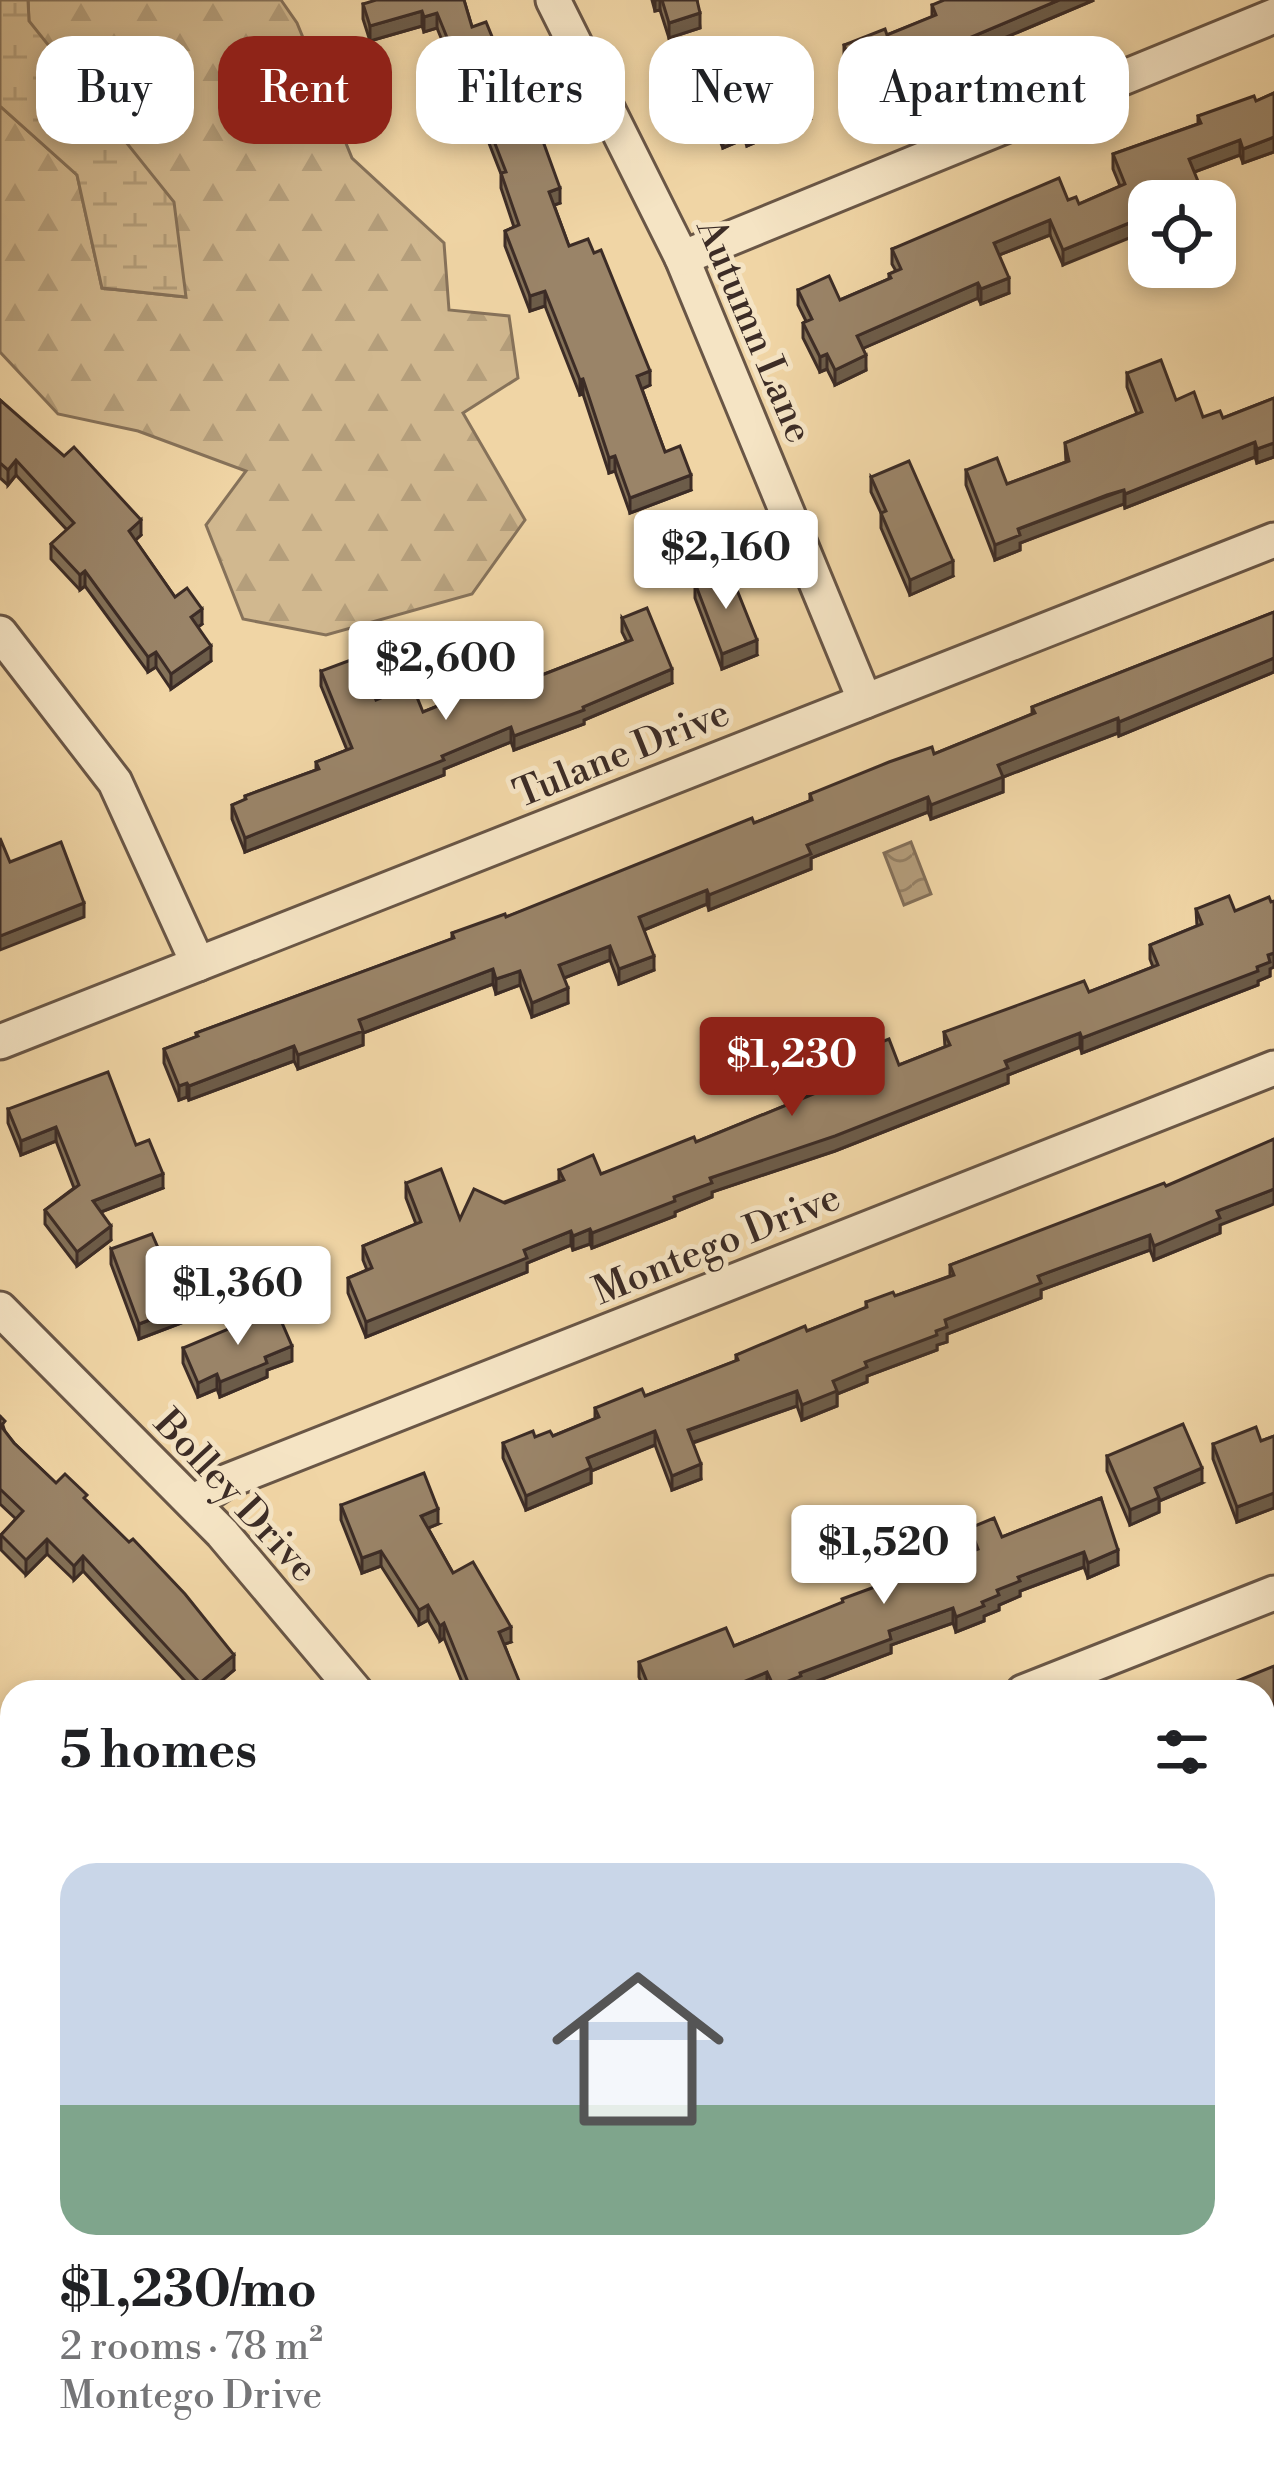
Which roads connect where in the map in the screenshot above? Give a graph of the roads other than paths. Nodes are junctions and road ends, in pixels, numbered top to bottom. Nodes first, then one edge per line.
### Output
1 (553, 0) edge
2 (1274, 16) edge
3 (682, 258) junction
4 (1274, 540) edge
5 (0, 633) edge
6 (866, 700) junction
7 (198, 964) junction
8 (0, 1042) edge
9 (1274, 1068) edge
10 (0, 1309) edge
11 (193, 1503) junction
12 (1274, 1593) edge
13 (346, 1680) edge
14 (1053, 1680) edge

1 - 3 street, Autumn Lane
2 - 3 street
3 - 6 street, Autumn Lane
4 - 6 street, Tulane Drive
5 - 7 street
6 - 7 street, Tulane Drive
7 - 8 street, Tulane Drive
9 - 11 street, Montego Drive
10 - 11 street, Bolley Drive
11 - 13 street, Bolley Drive
12 - 14 street

